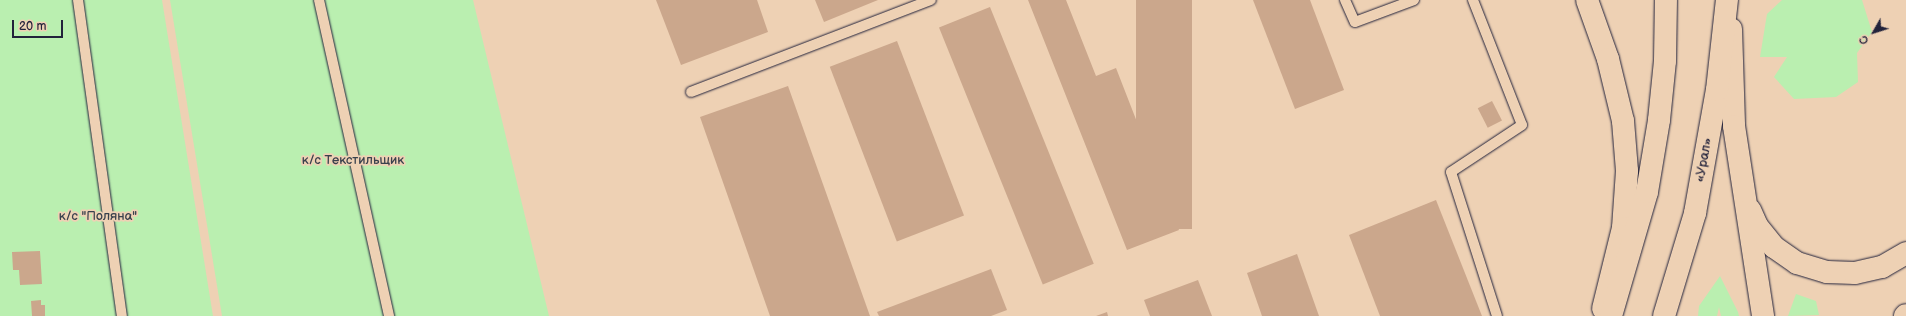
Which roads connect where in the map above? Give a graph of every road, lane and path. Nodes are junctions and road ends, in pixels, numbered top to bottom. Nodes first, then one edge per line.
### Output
1 (78, 0) edge
2 (319, 0) edge
3 (931, 0) edge
4 (1345, 0) edge
5 (1414, 0) edge
6 (1473, 0) edge
7 (1587, 0) edge
8 (1666, 0) edge
9 (1728, 0) edge
10 (691, 92) dead end
11 (1744, 197) junction
12 (1906, 253) edge
13 (122, 316) edge
14 (389, 316) edge
15 (1497, 316) edge
16 (1601, 316) edge
17 (1611, 316) edge
18 (1664, 316) edge
19 (1763, 316) edge

1 - 13 lane
2 - 14 lane
3 - 10 lane
4 - 5 lane
6 - 15 lane
7 - 16 main road
8 - 17 main road
9 - 11 main road
9 - 18 main road, «Урал»
11 - 12 main road
11 - 19 main road

